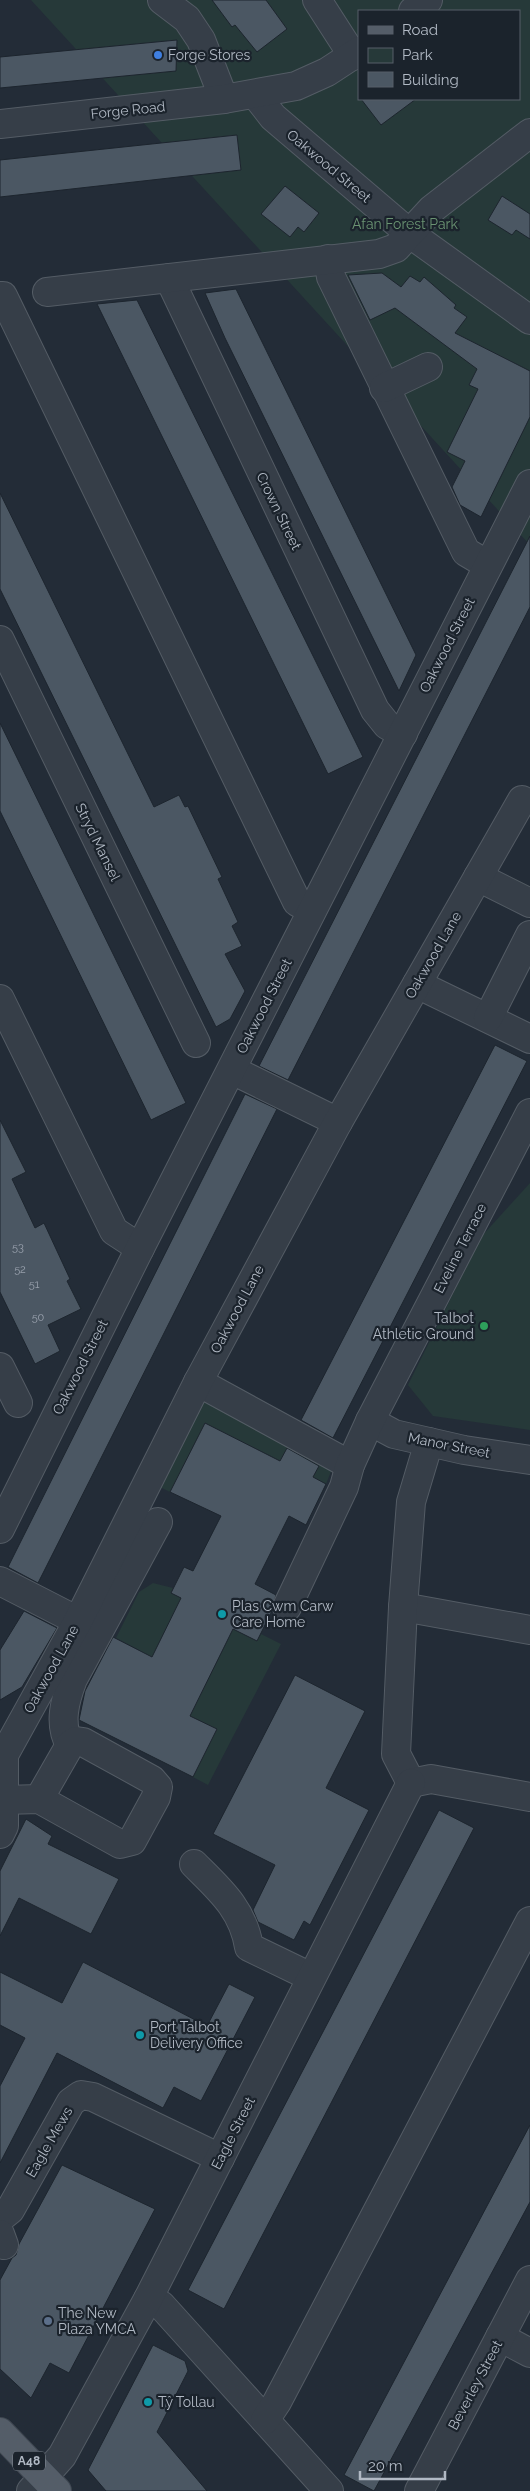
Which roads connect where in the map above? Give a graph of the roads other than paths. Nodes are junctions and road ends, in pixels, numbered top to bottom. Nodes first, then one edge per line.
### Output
1 (162, 0) edge
2 (317, 0) edge
3 (428, 0) edge
4 (414, 10) edge
5 (356, 53) edge
6 (255, 94) junction
7 (224, 99) junction
8 (0, 124) edge
9 (530, 134) edge
10 (409, 233) junction
11 (328, 259) junction
12 (168, 278) junction
13 (47, 292) dead end
14 (1, 296) edge
15 (529, 317) edge
16 (428, 368) dead end
17 (384, 388) junction
18 (530, 484) edge
19 (488, 565) junction
20 (0, 640) edge
21 (403, 734) junction
22 (522, 800) dead end
23 (478, 876) junction
24 (530, 903) edge
25 (312, 910) junction
26 (530, 935) edge
27 (417, 984) junction
28 (0, 999) edge
29 (488, 1018) junction
30 (526, 1036) edge
31 (196, 1043) dead end
32 (232, 1070) junction
33 (530, 1113) edge
34 (338, 1122) junction
35 (140, 1248) junction
36 (0, 1367) edge
37 (198, 1382) junction
38 (18, 1403) dead end
39 (370, 1421) junction
40 (429, 1442) junction
41 (530, 1460) edge
42 (350, 1465) junction
43 (158, 1522) dead end
44 (0, 1529) edge
45 (0, 1581) edge
46 (288, 1606) dead end
47 (403, 1606) junction
48 (78, 1621) junction
49 (530, 1630) edge
50 (70, 1745) junction
51 (2, 1756) edge
52 (411, 1783) junction
53 (530, 1797) edge
54 (39, 1799) junction
55 (4, 1800) junction
56 (0, 1834) edge
57 (194, 1864) dead end
58 (530, 1921) edge
59 (311, 1976) junction
60 (220, 2158) junction
61 (0, 2218) edge
62 (530, 2280) edge
63 (148, 2299) junction
64 (500, 2338) junction
65 (530, 2353) edge
66 (265, 2420) junction
67 (0, 2432) edge
68 (44, 2486) edge
69 (329, 2491) edge
70 (419, 2491) edge

1 - 7 street
2 - 5 street
3 - 4 street
5 - 6 street, Forge Road
6 - 7 street, Forge Road
6 - 10 street, Oakwood Street
7 - 8 street, Forge Road
9 - 10 street
10 - 11 street
10 - 15 street, Oakwood Street
11 - 12 street
11 - 17 street
12 - 13 street
12 - 21 street, Crown Street
14 - 25 street
16 - 17 street
17 - 19 street
18 - 19 street, Oakwood Street
19 - 21 street, Oakwood Street
20 - 31 street, Stryd Mansel
21 - 25 street, Oakwood Street
22 - 23 street, Oakwood Lane
23 - 24 street
23 - 27 street, Oakwood Lane
25 - 32 street, Oakwood Street
26 - 29 street
27 - 29 street
27 - 34 street, Oakwood Lane
28 - 35 street
29 - 30 street
32 - 34 street
32 - 35 street, Oakwood Street
33 - 39 street, Eveline Terrace
34 - 37 street, Oakwood Lane
35 - 44 street, Oakwood Street
36 - 38 street
37 - 42 street
37 - 48 street, Oakwood Lane
39 - 40 street, Manor Street
39 - 42 street, Eveline Terrace
40 - 41 street, Manor Street
40 - 47 street
42 - 46 street, Eveline Terrace
43 - 50 street
45 - 48 street
47 - 49 street
47 - 52 street
48 - 51 street, Oakwood Lane
50 - 54 street
50 - 54 street
51 - 55 street, Oakwood Lane
52 - 53 street
52 - 59 street, Eagle Street
54 - 55 street
55 - 56 street, Oakwood Lane
57 - 59 street
58 - 66 street
59 - 60 street, Eagle Street
60 - 61 street, Eagle Mews
60 - 63 street, Eagle Street
62 - 64 street, Beverley Street
63 - 66 street
63 - 68 street, Eagle Street
64 - 65 street
64 - 70 street, Beverley Street
66 - 69 street
67 - 68 main road, A48

